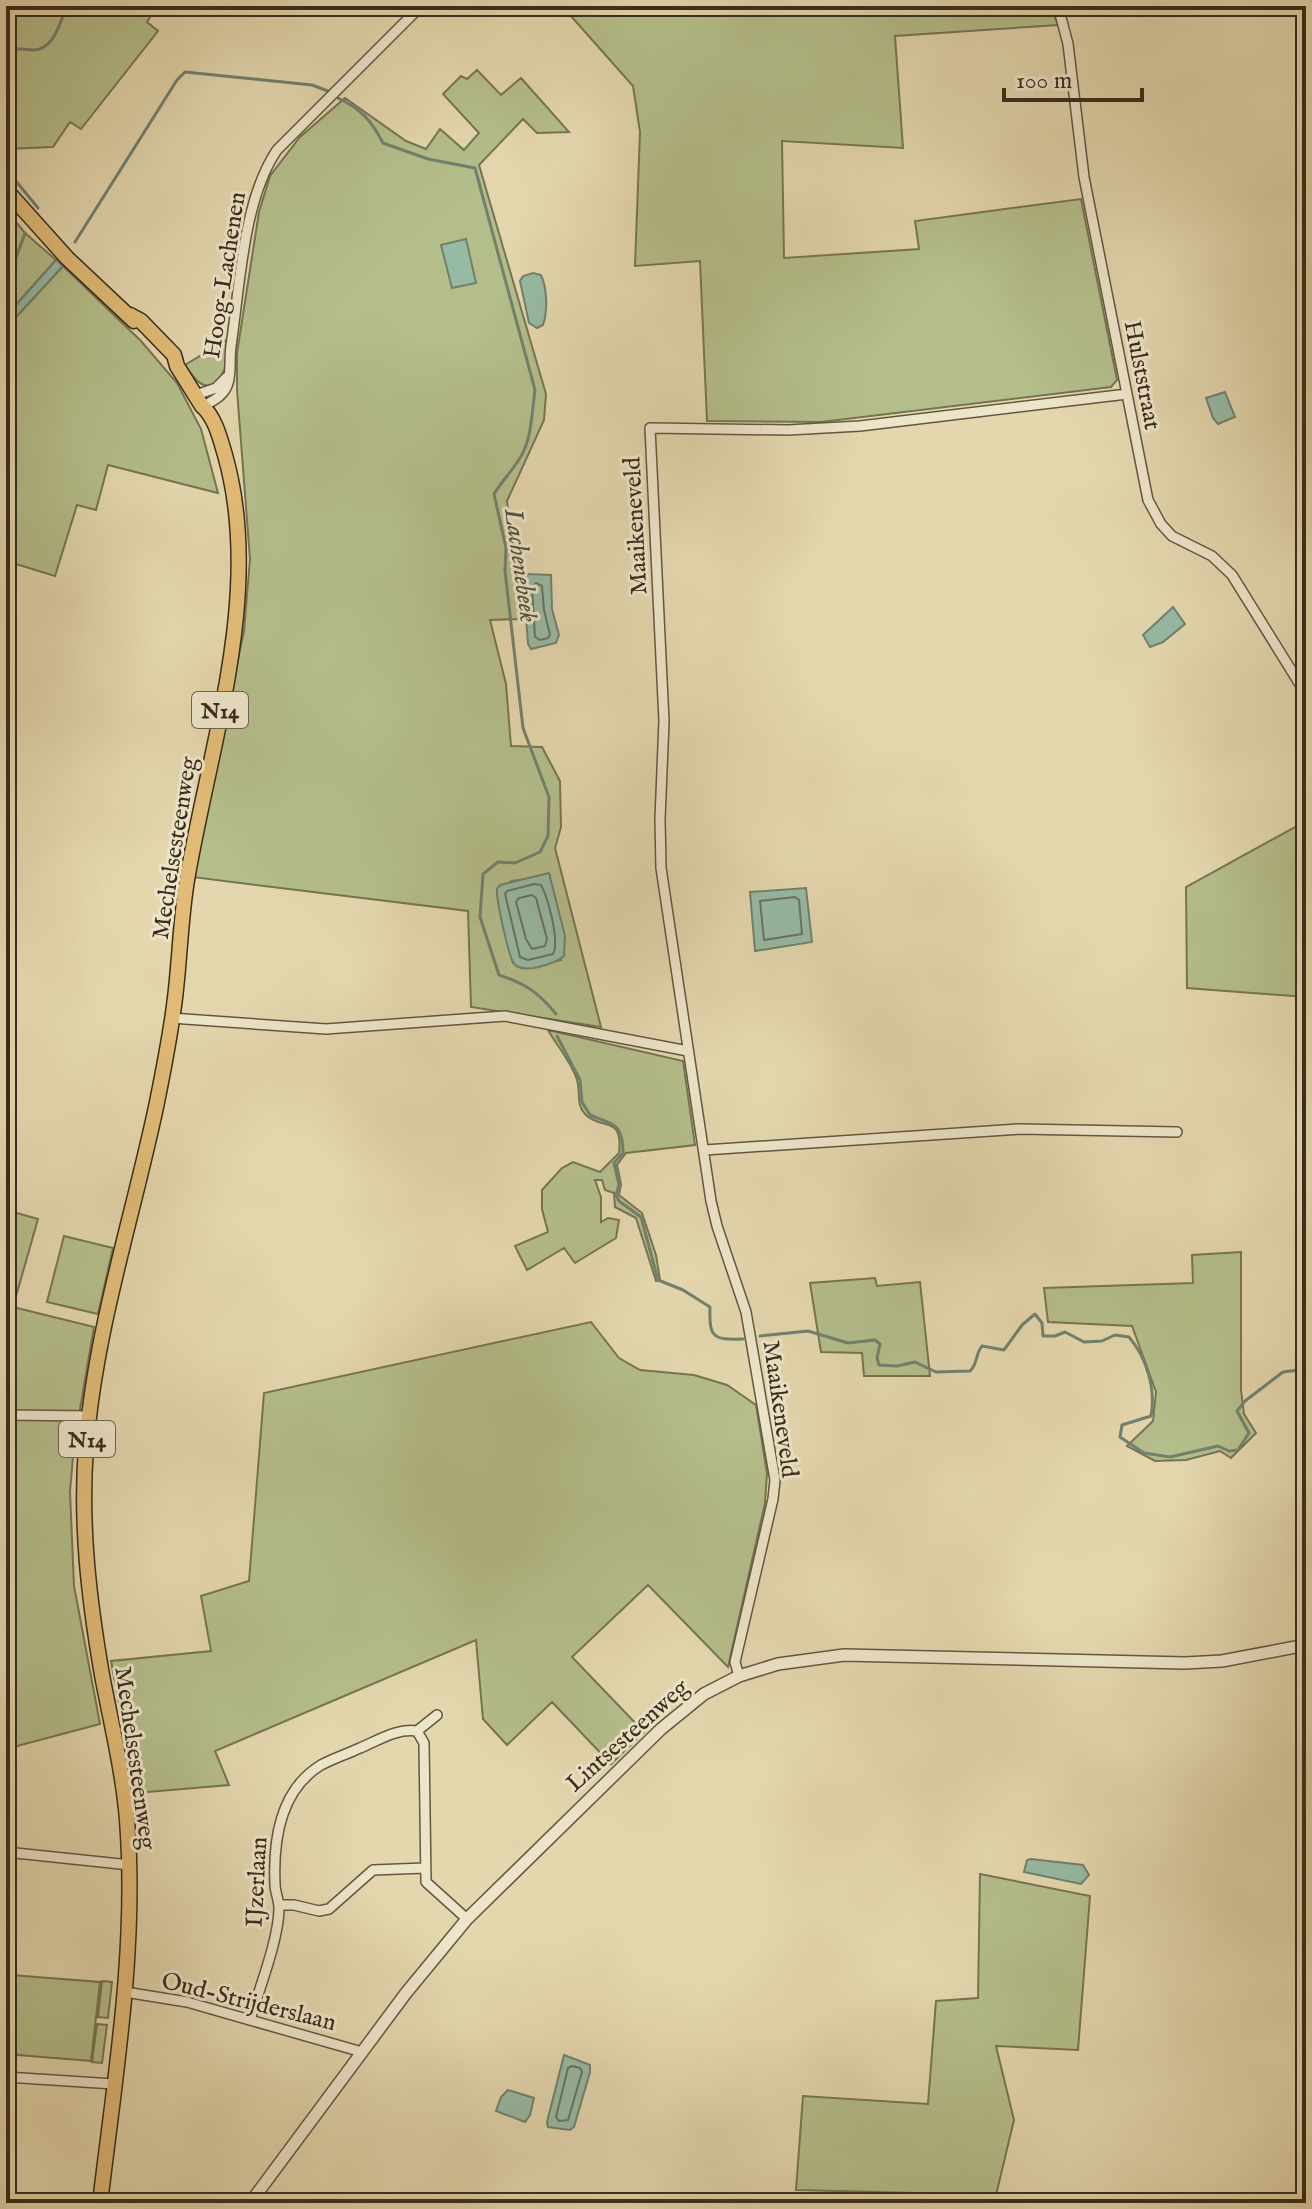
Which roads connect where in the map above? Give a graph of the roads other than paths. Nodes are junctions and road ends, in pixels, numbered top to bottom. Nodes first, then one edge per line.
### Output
1 (421, 6) edge
2 (1058, 6) edge
3 (6, 190) edge
4 (1127, 394) junction
5 (199, 401) junction
6 (1306, 694) edge
7 (171, 1018) junction
8 (688, 1051) junction
9 (1177, 1132) dead end
10 (705, 1150) junction
11 (6, 1415) edge
12 (91, 1416) junction
13 (1306, 1645) edge
14 (739, 1676) junction
15 (437, 1715) dead end
16 (417, 1731) junction
17 (6, 1852) edge
18 (130, 1865) junction
19 (425, 1868) junction
20 (279, 1905) junction
21 (467, 1919) junction
22 (125, 1992) junction
23 (250, 2020) junction
24 (362, 2052) junction
25 (6, 2077) edge
26 (114, 2084) junction
27 (100, 2203) edge
28 (250, 2203) edge

1 - 5 street, Hoog-Lachenen
2 - 4 street, Hulststraat
3 - 5 main road, Mechelsesteenweg / N14
4 - 6 street, Hulststraat
4 - 8 street, Maaikeneveld
5 - 7 main road, Mechelsesteenweg / N14
7 - 8 street
7 - 12 main road, Mechelsesteenweg / N14
8 - 10 street, Maaikeneveld
9 - 10 street
10 - 14 street, Maaikeneveld
11 - 12 street
12 - 18 main road, Mechelsesteenweg / N14
13 - 14 street, Lintsesteenweg
14 - 21 street, Lintsesteenweg
15 - 16 street, IJzerlaan
16 - 19 street
16 - 20 street, IJzerlaan
17 - 18 street
18 - 22 main road, Mechelsesteenweg / N14
19 - 20 street
19 - 21 street
20 - 23 street, IJzerlaan
21 - 24 street, Lintsesteenweg
22 - 23 street, Oud-Strijderslaan
22 - 26 main road, Mechelsesteenweg / N14
23 - 24 street, Oud-Strijderslaan
24 - 28 street, Lintsesteenweg
25 - 26 street
26 - 27 main road, Mechelsesteenweg / N14

